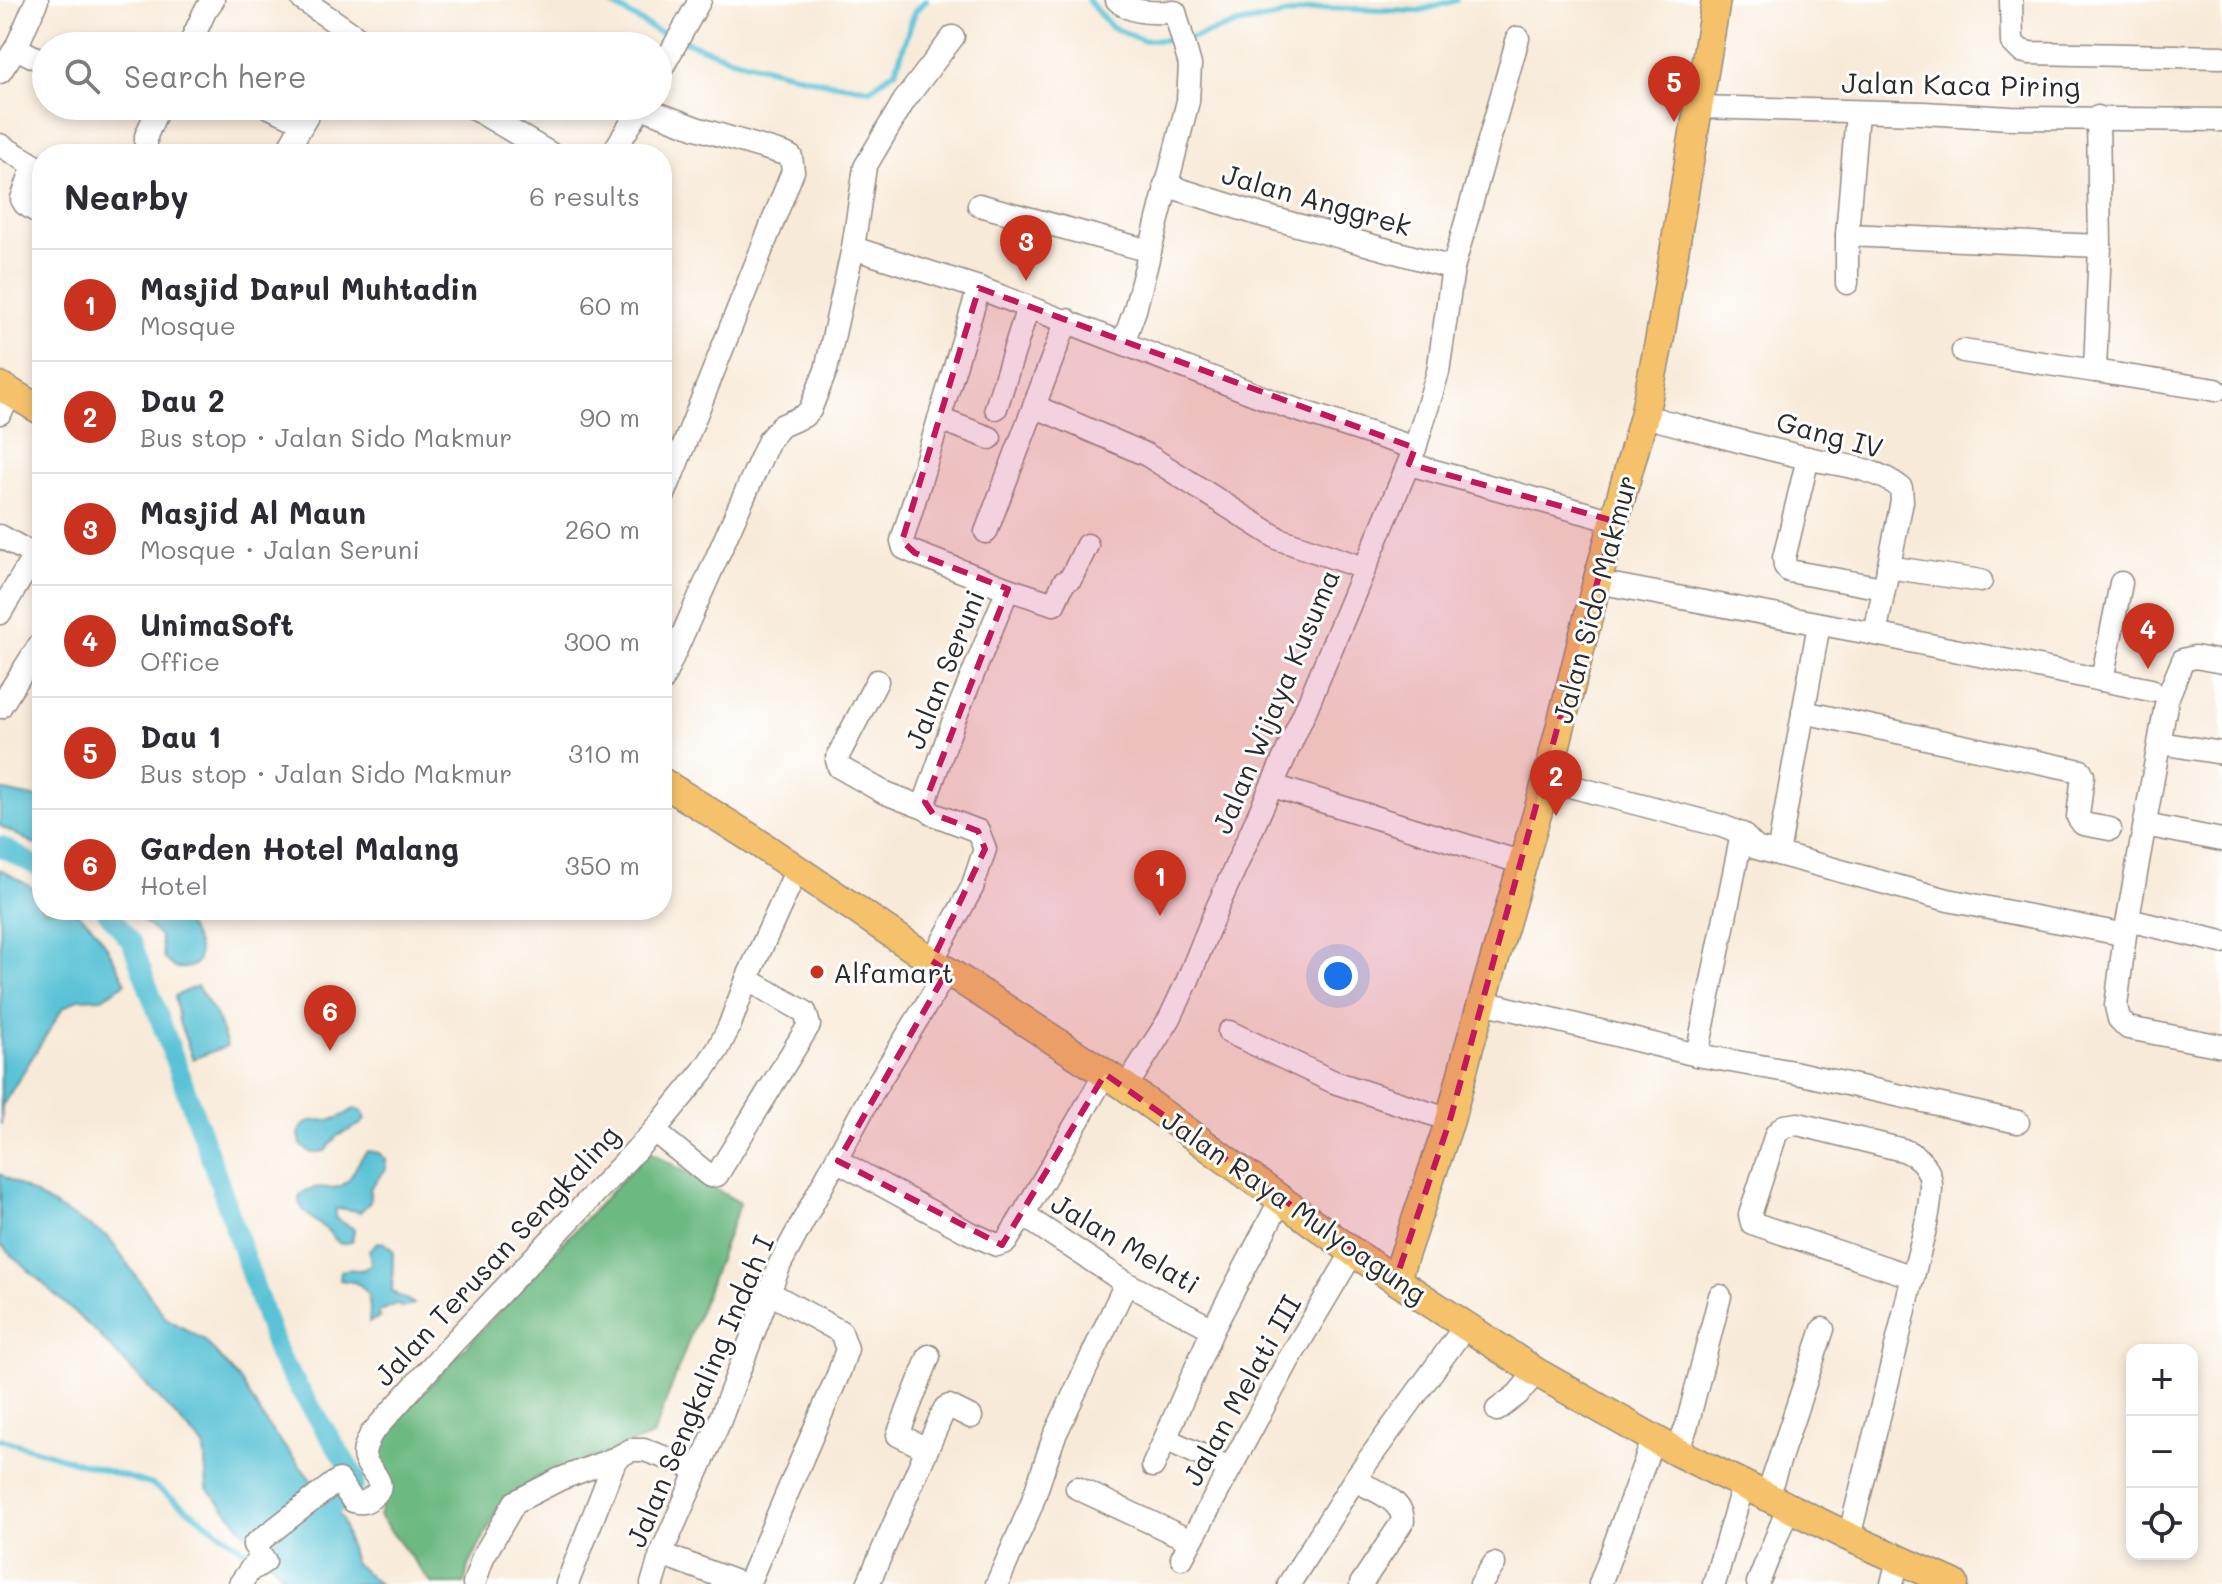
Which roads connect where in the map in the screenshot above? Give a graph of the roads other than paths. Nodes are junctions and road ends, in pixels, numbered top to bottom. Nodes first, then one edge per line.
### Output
1 (37, 0) edge
2 (213, 0) edge
3 (303, 0) edge
4 (1117, 0) edge
5 (1716, 0) edge
6 (2011, 0) edge
7 (696, 5) edge
8 (195, 32) edge
9 (343, 32) edge
10 (953, 37) dead end
11 (1518, 38) dead end
12 (16, 48) junction
13 (672, 49) edge
14 (32, 56) edge
15 (2222, 57) edge
16 (0, 72) edge
17 (1698, 107) junction
18 (1857, 112) junction
19 (2098, 117) junction
20 (672, 119) edge
21 (153, 120) edge
22 (305, 120) edge
23 (494, 120) edge
24 (633, 120) edge
25 (2222, 120) edge
26 (146, 144) edge
27 (291, 144) edge
28 (534, 144) edge
29 (618, 144) edge
30 (0, 145) edge
31 (32, 164) edge
32 (32, 171) edge
33 (1165, 185) junction
34 (979, 205) dead end
35 (32, 209) edge
36 (1847, 235) junction
37 (2100, 246) junction
38 (853, 248) junction
39 (1150, 251) junction
40 (1453, 268) junction
41 (1847, 283) dead end
42 (979, 288) junction
43 (1028, 307) junction
44 (1067, 320) junction
45 (1123, 343) junction
46 (1963, 351) dead end
47 (2095, 371) junction
48 (2216, 390) dead end
49 (4, 397) edge
50 (1034, 406) junction
51 (32, 407) edge
52 (996, 408) dead end
53 (1644, 416) junction
54 (939, 419) junction
55 (990, 438) dead end
56 (1412, 456) junction
57 (1808, 458) junction
58 (672, 475) edge
59 (1614, 521) junction
60 (986, 532) dead end
61 (0, 536) edge
62 (1087, 545) dead end
63 (32, 547) edge
64 (32, 559) edge
65 (1364, 568) junction
66 (1885, 578) junction
67 (1981, 581) dead end
68 (1597, 582) junction
69 (2121, 583) dead end
70 (1008, 589) junction
71 (0, 613) edge
72 (1819, 624) junction
73 (1875, 634) junction
74 (32, 657) edge
75 (672, 658) edge
76 (2222, 662) edge
77 (2102, 680) junction
78 (877, 681) dead end
79 (2151, 690) dead end
80 (0, 707) edge
81 (1803, 712) junction
82 (2160, 743) junction
83 (2222, 753) edge
84 (1547, 780) junction
85 (1273, 786) junction
86 (672, 788) edge
87 (927, 809) junction
88 (2145, 825) junction
89 (2110, 829) dead end
90 (1742, 834) junction
91 (2222, 840) edge
92 (1778, 854) junction
93 (1523, 863) junction
94 (797, 869) junction
95 (2122, 926) junction
96 (2222, 942) edge
97 (940, 966) junction
98 (747, 979) junction
99 (1483, 1002) junction
100 (1229, 1032) dead end
101 (2222, 1046) edge
102 (1697, 1055) junction
103 (1116, 1081) junction
104 (1450, 1120) junction
105 (2018, 1122) dead end
106 (654, 1131) junction
107 (838, 1161) junction
108 (1281, 1199) junction
109 (1023, 1215) junction
110 (1353, 1252) junction
111 (1913, 1277) junction
112 (1396, 1279) junction
113 (1126, 1283) junction
114 (768, 1292) junction
115 (1720, 1296) dead end
116 (1466, 1325) junction
117 (1213, 1329) junction
118 (1823, 1329) dead end
119 (929, 1356) dead end
120 (1536, 1372) junction
121 (1497, 1410) dead end
122 (971, 1417) dead end
123 (1165, 1439) junction
124 (1665, 1446) junction
125 (927, 1449) junction
126 (616, 1458) junction
127 (1153, 1466) dead end
128 (1230, 1468) junction
129 (697, 1469) junction
130 (1354, 1480) junction
131 (1077, 1488) dead end
132 (1766, 1497) junction
133 (1849, 1537) junction
134 (661, 1554) junction
135 (1494, 1564) dead end
136 (254, 1566) edge
137 (1895, 1571) edge
138 (1758, 1583) edge
139 (474, 1584) edge
140 (567, 1584) edge
141 (652, 1584) edge
142 (742, 1584) edge
143 (748, 1584) edge
144 (868, 1584) edge
145 (997, 1584) edge
146 (1289, 1584) edge
147 (1361, 1584) edge
148 (1481, 1584) edge
149 (1600, 1584) edge
150 (1714, 1584) edge
151 (1954, 1584) edge

1 - 12 street
2 - 8 street
3 - 9 street
4 - 33 street
5 - 17 main road, Jalan Sido Makmur
6 - 15 street
7 - 13 street
10 - 38 street
11 - 40 street, Jalan Wijaya Kusuma
12 - 14 street
12 - 16 street
17 - 18 street, Jalan Kaca Piring
17 - 53 main road, Jalan Sido Makmur
18 - 19 street, Jalan Kaca Piring
18 - 36 street
19 - 25 street, Jalan Kaca Piring
19 - 37 street
20 - 58 street
21 - 26 street
22 - 27 street
23 - 28 street
24 - 29 street
30 - 31 street
32 - 35 street
33 - 39 street
33 - 40 street, Jalan Anggrek
34 - 39 street
36 - 37 street
36 - 41 street
37 - 47 street
38 - 42 street
38 - 75 street
39 - 45 street
40 - 56 street, Jalan Wijaya Kusuma
42 - 43 street
42 - 54 street, Jalan Seruni
43 - 44 street
43 - 52 street
44 - 45 street
44 - 50 street
45 - 56 street
46 - 47 street
47 - 48 street
49 - 51 main road
50 - 60 street
50 - 65 street
53 - 57 street, Gang IV
53 - 59 main road, Jalan Sido Makmur
54 - 55 street
54 - 70 street, Jalan Seruni
56 - 59 street
56 - 65 street, Jalan Wijaya Kusuma
57 - 66 street, Gang IV
57 - 66 street
59 - 68 main road, Jalan Sido Makmur
61 - 63 street
62 - 70 street
64 - 71 street
65 - 85 street, Jalan Wijaya Kusuma
66 - 67 street
66 - 73 street, Gang IV
68 - 72 street
68 - 84 main road, Jalan Sido Makmur
69 - 77 street
70 - 87 street, Jalan Seruni
72 - 73 street
72 - 81 street
73 - 77 street
74 - 80 street
76 - 82 street
77 - 79 street
78 - 87 street
81 - 89 street
81 - 92 street
82 - 83 street
82 - 88 street
84 - 90 street
84 - 93 main road, Jalan Sido Makmur
85 - 93 street
85 - 103 street, Jalan Wijaya Kusuma
86 - 94 main road, Jalan Raya Mulyoagung
87 - 97 street
88 - 91 street
88 - 95 street
90 - 92 street
90 - 102 street
92 - 95 street
93 - 99 main road, Jalan Sido Makmur
94 - 97 main road, Jalan Raya Mulyoagung
94 - 98 street, Jalan Terusan Sengkaling
95 - 96 street
95 - 101 street
97 - 103 main road, Jalan Raya Mulyoagung
97 - 107 street, Jalan Sengkaling Indah I
98 - 106 street, Jalan Terusan Sengkaling
98 - 106 street
99 - 102 street
99 - 104 main road, Jalan Sido Makmur
100 - 104 street
102 - 105 street
103 - 108 main road, Jalan Raya Mulyoagung
103 - 109 street, Jalan Melati
104 - 112 main road, Jalan Sido Makmur
106 - 136 street, Jalan Terusan Sengkaling
107 - 109 street
107 - 114 street, Jalan Sengkaling Indah I
108 - 110 main road, Jalan Raya Mulyoagung
108 - 117 street, Jalan Melati
109 - 113 street, Jalan Melati
110 - 112 main road, Jalan Raya Mulyoagung
110 - 128 street, Jalan Melati III
111 - 111 street
111 - 133 street
112 - 116 main road, Jalan Raya Mulyoagung
113 - 117 street, Jalan Melati
113 - 145 street
114 - 129 street, Jalan Sengkaling Indah I
114 - 143 street
115 - 124 street
116 - 120 main road, Jalan Raya Mulyoagung
116 - 130 street
117 - 123 street
118 - 132 street
119 - 125 street
120 - 121 street
120 - 124 main road, Jalan Raya Mulyoagung
122 - 125 street
123 - 127 street
123 - 128 street
124 - 132 main road, Jalan Raya Mulyoagung
124 - 149 street
125 - 144 street
126 - 129 street
126 - 139 street
126 - 140 street
128 - 131 street, Jalan Melati III
129 - 134 street, Jalan Sengkaling Indah I
130 - 146 street
130 - 147 street
132 - 133 main road, Jalan Raya Mulyoagung
132 - 138 street
132 - 150 street
133 - 137 main road, Jalan Raya Mulyoagung
134 - 141 street, Jalan Sengkaling Indah I
134 - 142 street
135 - 148 street
137 - 151 main road, Jalan Raya Mulyoagung

